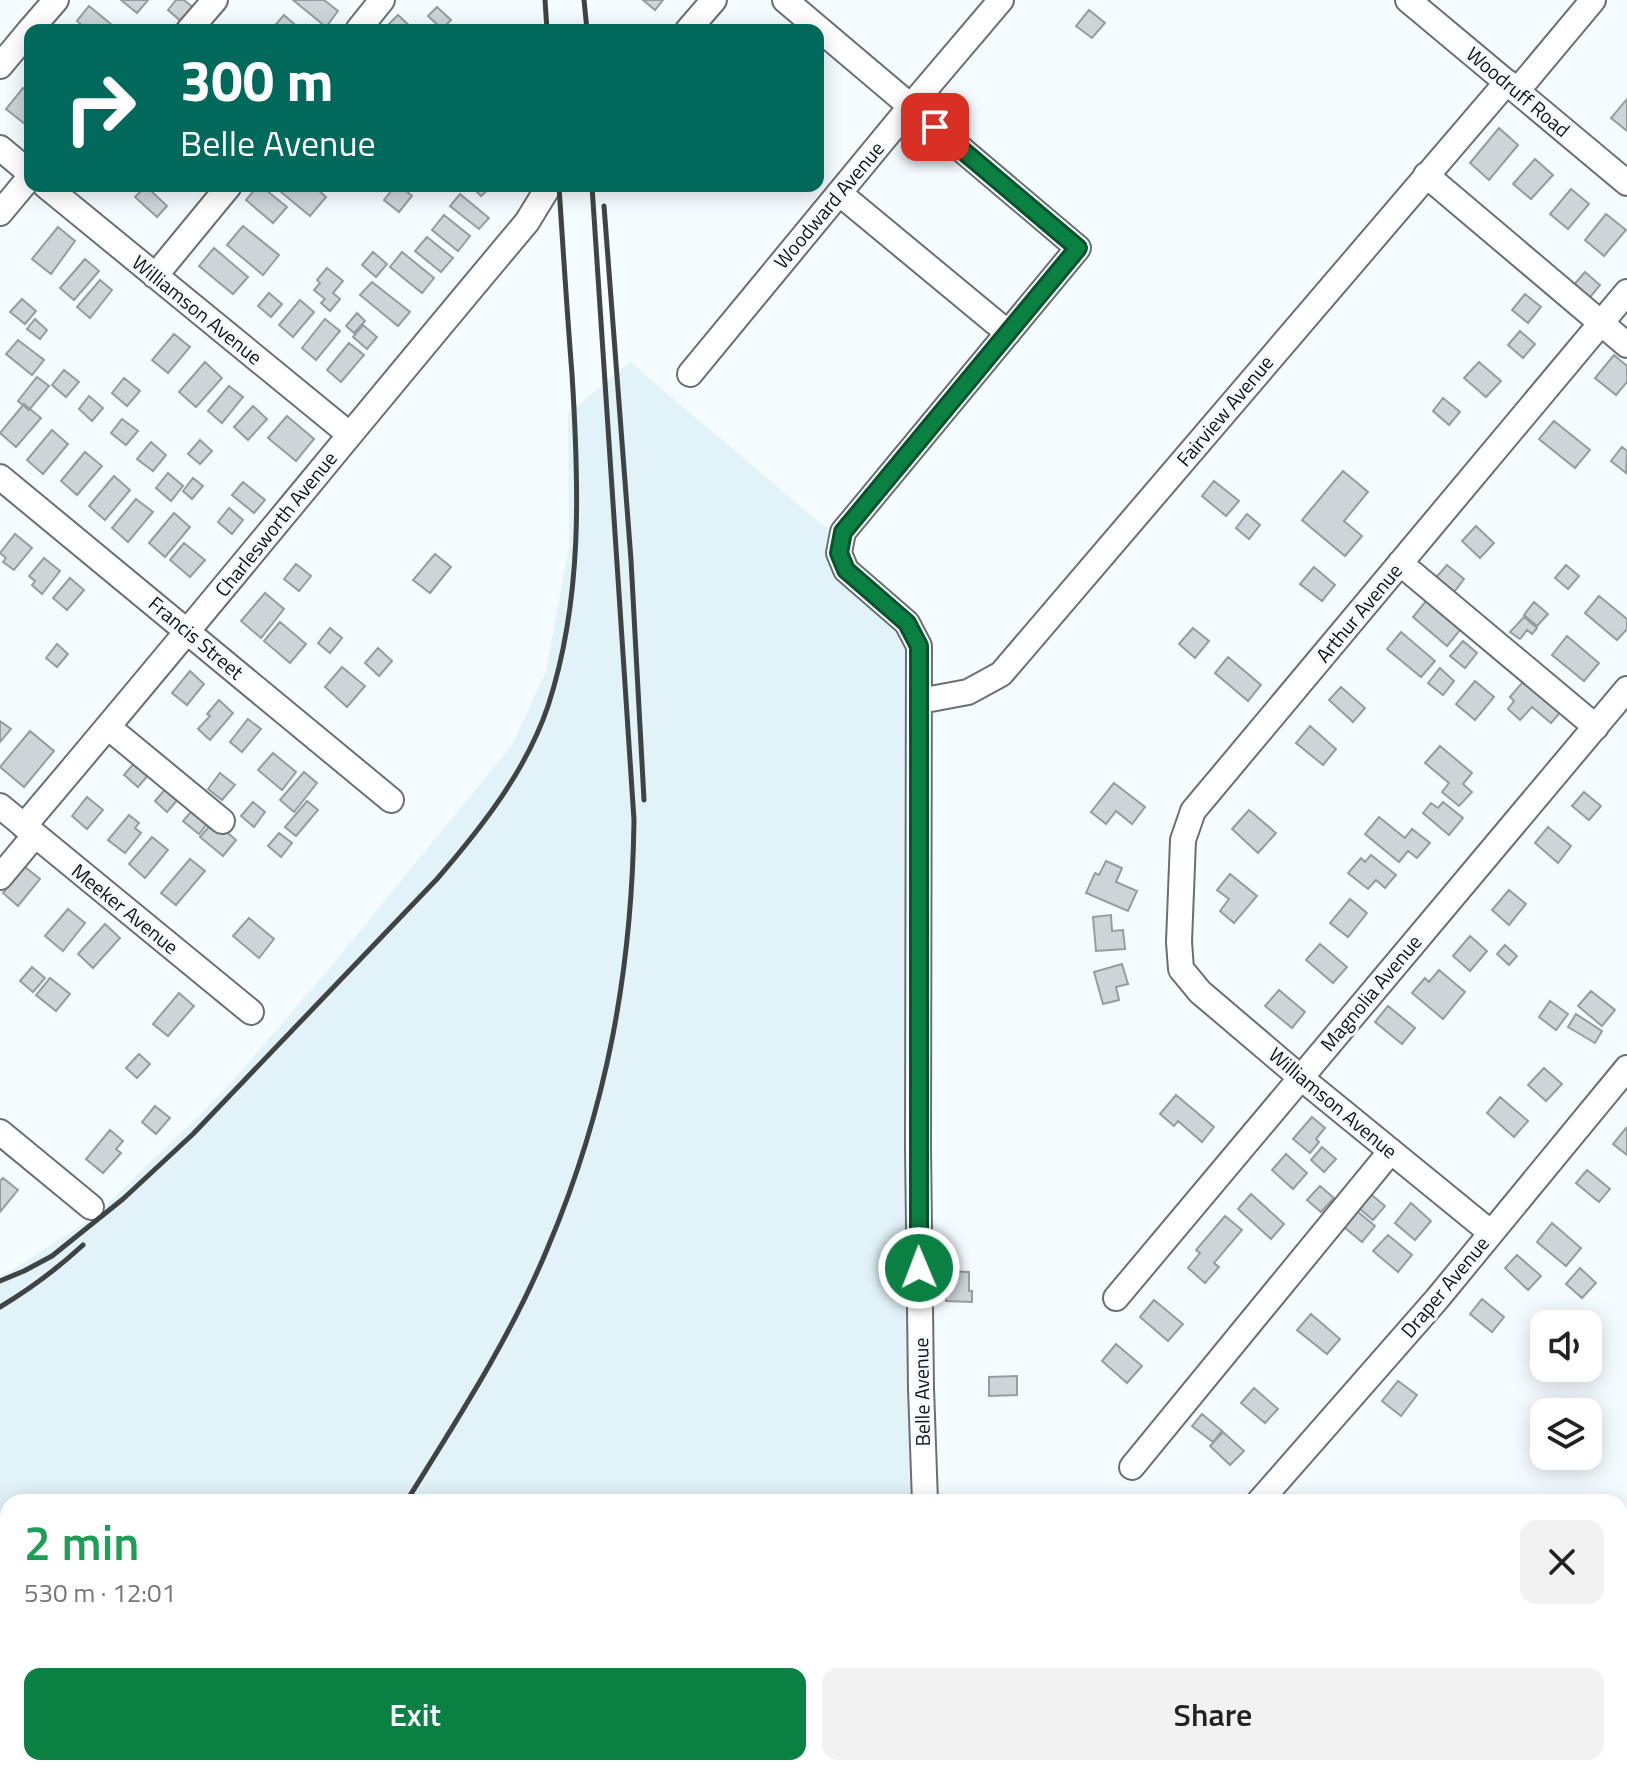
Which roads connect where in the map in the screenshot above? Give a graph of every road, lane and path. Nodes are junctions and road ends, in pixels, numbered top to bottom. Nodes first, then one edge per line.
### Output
1 (56, 0) edge
2 (215, 0) edge
3 (382, 0) edge
4 (714, 0) edge
5 (785, 0) edge
6 (1001, 0) edge
7 (1408, 0) edge
8 (1593, 0) edge
9 (35, 24) edge
10 (194, 24) edge
11 (363, 24) edge
12 (693, 24) edge
13 (814, 24) edge
14 (824, 33) edge
15 (24, 37) edge
16 (0, 66) edge
17 (1512, 87) junction
18 (911, 106) junction
19 (0, 148) edge
20 (24, 170) edge
21 (1426, 175) junction
22 (24, 183) edge
23 (1627, 183) edge
24 (57, 192) edge
25 (224, 192) edge
26 (545, 192) edge
27 (563, 192) edge
28 (839, 193) junction
29 (0, 213) edge
30 (527, 222) junction
31 (155, 276) junction
32 (1627, 292) edge
33 (1601, 323) junction
34 (1008, 333) junction
35 (1627, 345) edge
36 (690, 374) dead end
37 (349, 434) junction
38 (0, 477) edge
39 (1400, 563) junction
40 (189, 632) junction
41 (1627, 689) edge
42 (920, 701) junction
43 (108, 727) junction
44 (1596, 727) junction
45 (391, 800) dead end
46 (0, 806) edge
47 (222, 821) dead end
48 (30, 830) junction
49 (0, 877) edge
50 (1181, 969) joint
51 (251, 1012) dead end
52 (1627, 1068) edge
53 (1300, 1077) junction
54 (0, 1132) edge
55 (1391, 1151) junction
56 (91, 1207) dead end
57 (1490, 1232) junction
58 (1116, 1298) dead end
59 (1132, 1467) dead end
60 (925, 1494) edge
61 (1266, 1494) edge

1 - 9 street
2 - 10 street
3 - 11 street
4 - 12 street
5 - 13 street
6 - 18 street, Woodward Avenue
7 - 17 street, Woodruff Road
8 - 17 street, Fairview Avenue
14 - 18 street
15 - 16 street
17 - 21 street, Fairview Avenue
17 - 23 street, Woodruff Road
18 - 28 street, Woodward Avenue
18 - 34 street, Belle Avenue
19 - 20 street
21 - 33 street
21 - 42 street, Fairview Avenue
22 - 29 street
24 - 31 street, Williamson Avenue
25 - 31 street
26 - 30 street, Charlesworth Avenue
27 - 30 street, Charlesworth Avenue
28 - 34 street
28 - 36 street, Woodward Avenue
30 - 37 street, Charlesworth Avenue
31 - 37 street, Williamson Avenue
32 - 33 street, Arthur Avenue
33 - 35 street
33 - 39 street, Arthur Avenue
34 - 42 street, Belle Avenue
37 - 40 street, Charlesworth Avenue
38 - 40 street, Francis Street
39 - 44 street
39 - 50 street, Arthur Avenue
40 - 43 street, Charlesworth Avenue
40 - 45 street, Francis Street
41 - 44 street, Magnolia Avenue
42 - 60 street, Belle Avenue
43 - 47 street
43 - 48 street, Charlesworth Avenue
44 - 53 street, Magnolia Avenue
46 - 48 street, Meeker Avenue
48 - 49 street, Charlesworth Avenue
48 - 51 street, Meeker Avenue
50 - 53 street, Williamson Avenue
52 - 57 street, Draper Avenue
53 - 55 street, Williamson Avenue
53 - 58 street, Magnolia Avenue
54 - 56 street
55 - 57 street, Williamson Avenue
55 - 59 street
57 - 61 street, Draper Avenue

